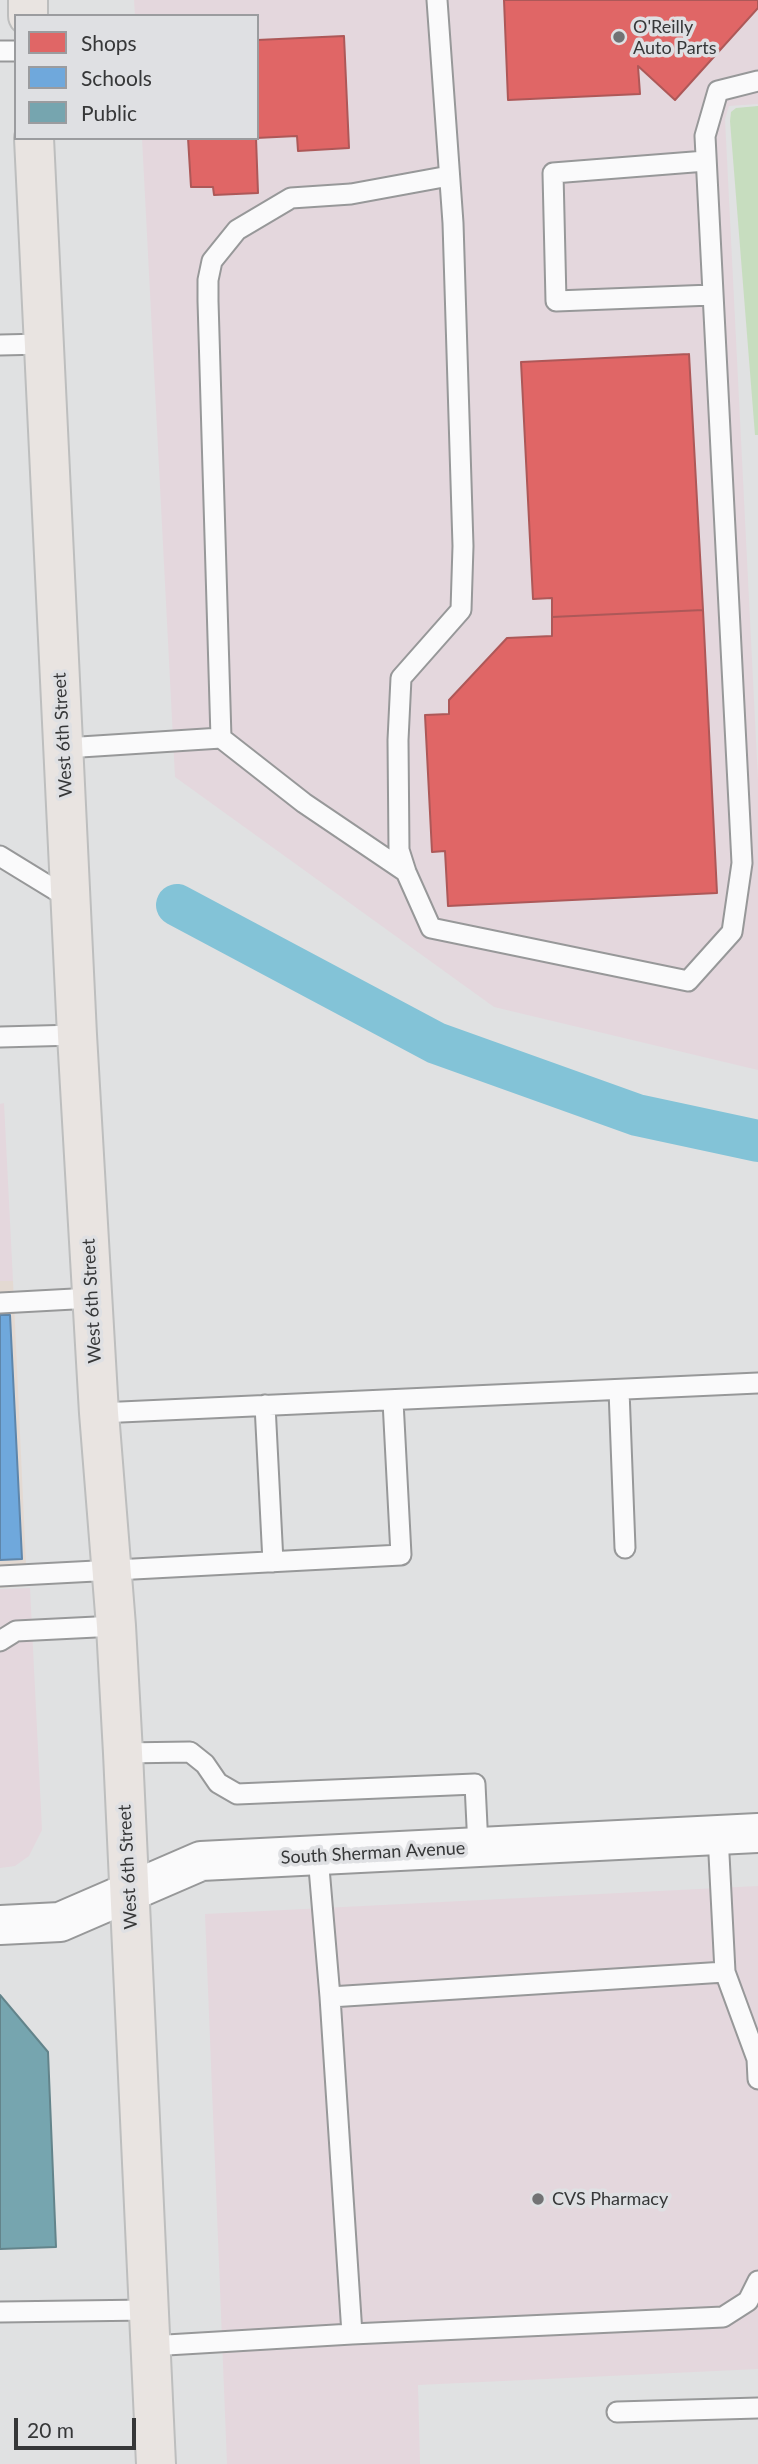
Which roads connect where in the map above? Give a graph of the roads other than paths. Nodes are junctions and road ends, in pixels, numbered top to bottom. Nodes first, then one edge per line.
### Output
1 (437, 0) edge
2 (758, 81) edge
3 (34, 140) edge
4 (706, 161) junction
5 (449, 176) junction
6 (712, 295) junction
7 (44, 344) junction
8 (0, 345) edge
9 (221, 738) junction
10 (65, 748) junction
11 (0, 856) edge
12 (406, 872) junction
13 (70, 899) junction
14 (77, 1035) junction
15 (0, 1037) edge
16 (92, 1298) junction
17 (0, 1303) edge
18 (758, 1383) edge
19 (619, 1390) junction
20 (393, 1401) junction
21 (265, 1405) junction
22 (99, 1413) junction
23 (625, 1548) dead end
24 (273, 1562) junction
25 (111, 1570) junction
26 (0, 1576) edge
27 (116, 1626) junction
28 (0, 1641) edge
29 (123, 1753) junction
30 (758, 1833) edge
31 (718, 1835) junction
32 (478, 1847) junction
33 (318, 1856) junction
34 (129, 1893) junction
35 (0, 1925) edge
36 (725, 1972) junction
37 (330, 1997) junction
38 (758, 2079) edge
39 (758, 2281) edge
40 (0, 2312) edge
41 (149, 2328) junction
42 (352, 2334) junction
43 (758, 2409) edge
44 (617, 2412) dead end
45 (156, 2464) edge

1 - 5 lane
2 - 4 lane
3 - 7 main road, West 6th Street
4 - 6 lane
4 - 6 lane
5 - 9 lane
5 - 12 lane
6 - 12 lane
7 - 8 lane
7 - 10 main road, West 6th Street
9 - 10 lane
9 - 12 lane
10 - 13 main road, West 6th Street
11 - 13 lane
13 - 14 main road, West 6th Street
14 - 15 lane
14 - 16 main road, West 6th Street
16 - 17 lane
16 - 22 main road, West 6th Street
18 - 19 lane
19 - 20 lane
19 - 23 lane
20 - 21 lane
20 - 24 lane
21 - 22 lane
21 - 24 lane
22 - 25 main road, West 6th Street
24 - 25 lane
25 - 26 lane
25 - 27 main road, West 6th Street
27 - 28 lane
27 - 29 main road, West 6th Street
29 - 32 lane
29 - 34 main road, West 6th Street
30 - 31 street, South Sherman Avenue
31 - 32 street, South Sherman Avenue
31 - 36 lane
32 - 33 street, South Sherman Avenue
33 - 34 street, South Sherman Avenue
33 - 37 lane
34 - 35 street, South Sherman Avenue
34 - 41 main road, West 6th Street
36 - 37 lane
36 - 38 lane
37 - 42 lane
39 - 42 lane
40 - 41 lane
41 - 42 lane
41 - 45 main road, West 6th Street
43 - 44 lane

